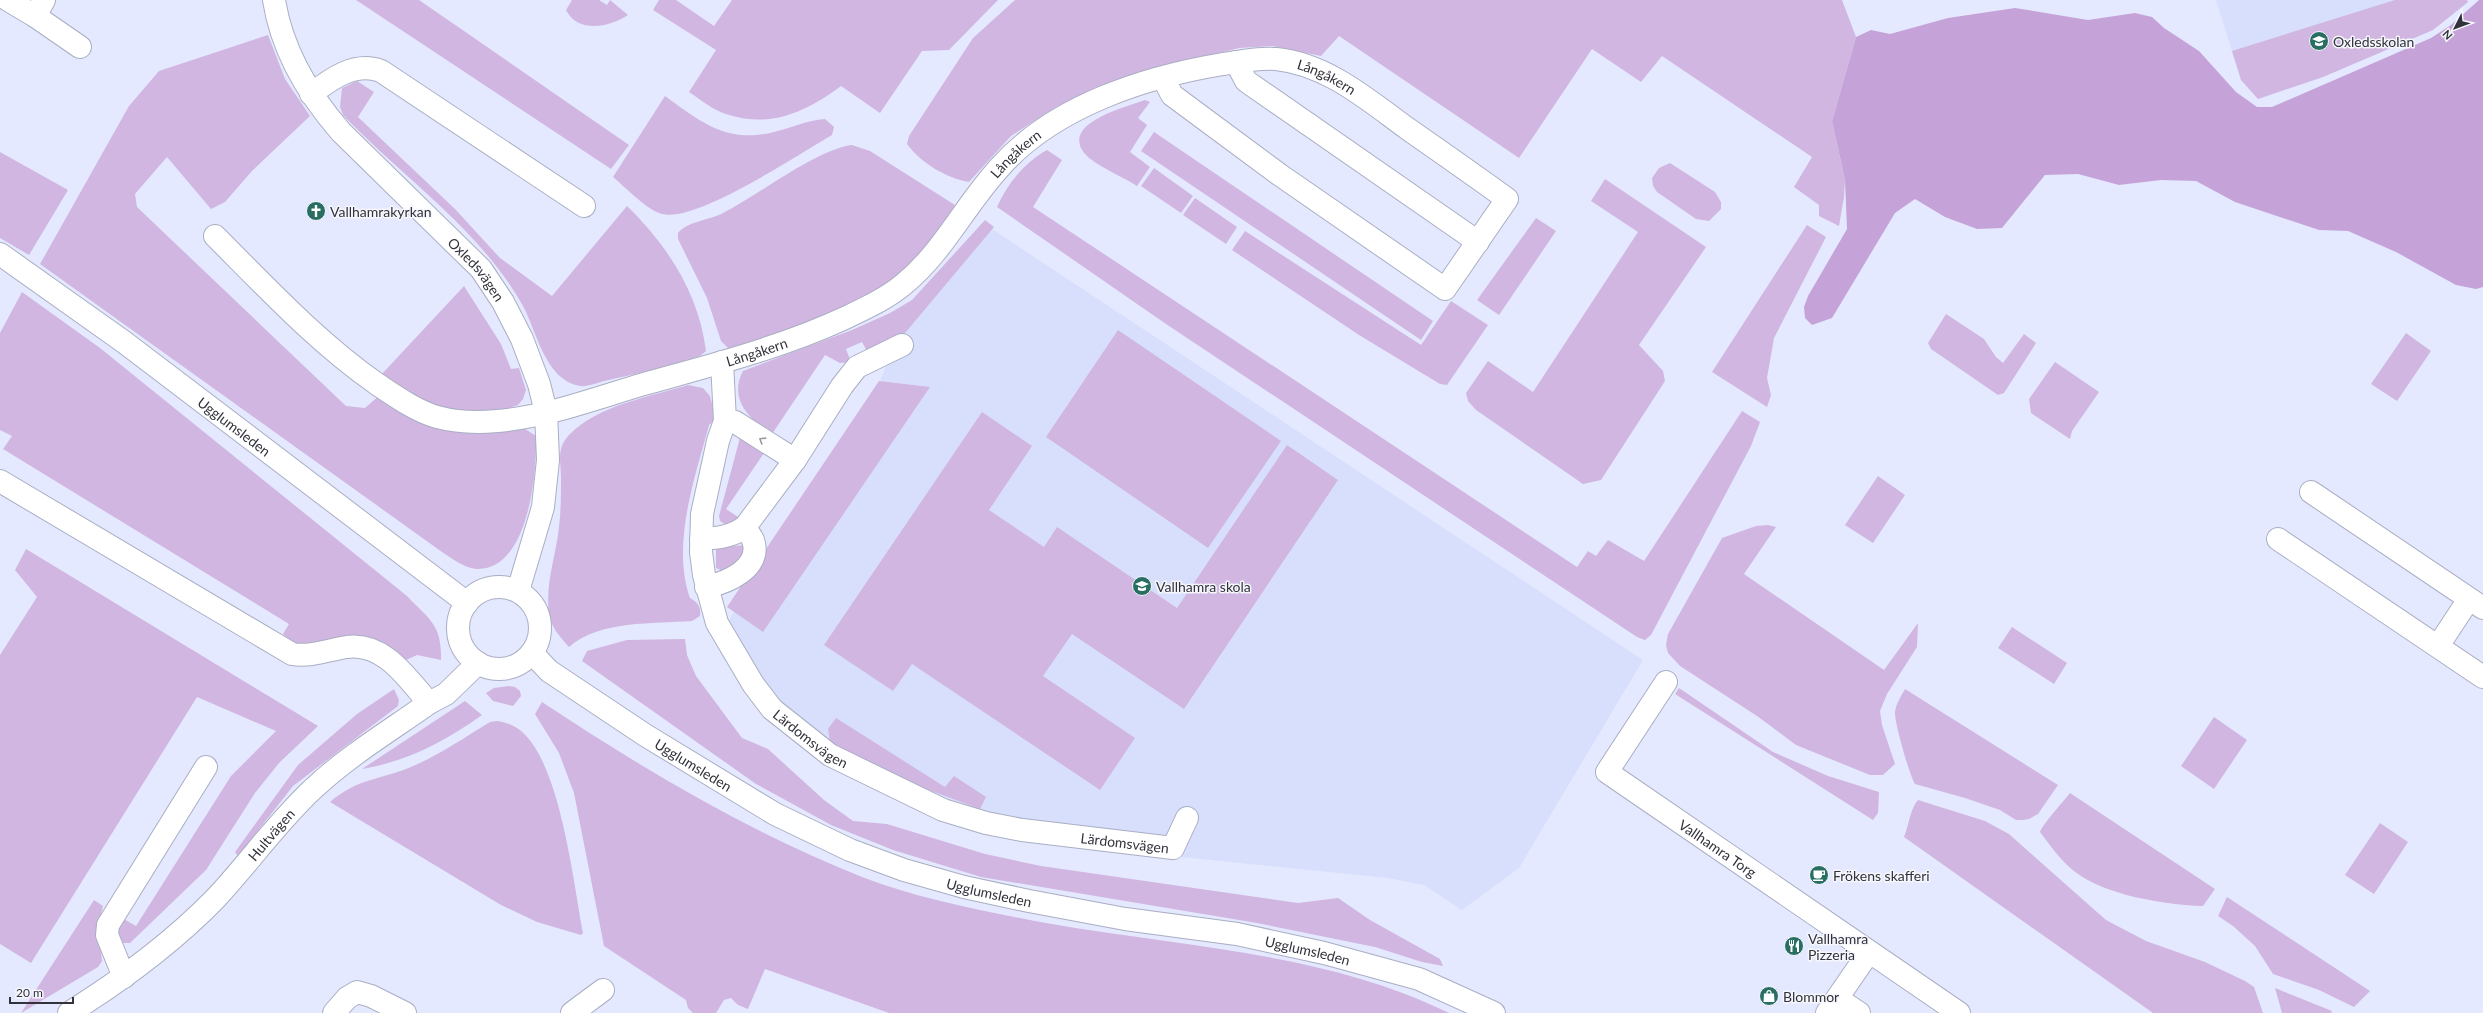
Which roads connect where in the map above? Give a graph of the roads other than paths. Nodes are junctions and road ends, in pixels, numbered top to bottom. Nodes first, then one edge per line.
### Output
1 (8, 0) edge
2 (274, 0) edge
3 (40, 8) edge
4 (80, 47) dead end
5 (1236, 62) junction
6 (1163, 78) junction
7 (311, 94) junction
8 (584, 206) dead end
9 (215, 236) dead end
10 (1478, 242) junction
11 (0, 254) edge
12 (902, 345) dead end
13 (722, 362) junction
14 (546, 412) junction
15 (725, 421) junction
16 (795, 460) junction
17 (0, 481) edge
18 (2311, 492) dead end
19 (745, 527) junction
20 (2278, 538) dead end
21 (701, 539) junction
22 (706, 586) junction
23 (518, 591) junction
24 (466, 603) junction
25 (2476, 604) edge
26 (2438, 646) junction
27 (532, 653) junction
28 (478, 663) junction
29 (2483, 677) edge
30 (1666, 682) dead end
31 (429, 703) junction
32 (206, 767) dead end
33 (1187, 818) dead end
34 (1869, 952) junction
35 (124, 977) junction
36 (602, 990) dead end
37 (1832, 1006) edge
38 (69, 1013) edge
39 (334, 1013) edge
40 (405, 1013) edge
41 (572, 1013) edge
42 (1494, 1013) edge
43 (1859, 1013) edge
44 (1959, 1013) edge

1 - 3 street
2 - 7 street, Oxledsvägen
3 - 4 street
5 - 6 street, Långåkern
5 - 10 street
5 - 10 street, Långåkern
6 - 10 street
6 - 13 street, Långåkern
7 - 8 street
7 - 14 street, Oxledsvägen
9 - 14 street, Långåkern
11 - 24 street, Ugglumsleden
12 - 16 street
13 - 14 street, Långåkern
13 - 15 street, Lärdomsvägen
14 - 23 street, Oxledsvägen
16 -> 15 street
15 - 21 street, Lärdomsvägen
16 - 19 street
17 - 31 street
18 - 25 street
19 - 21 street
19 - 22 street
20 - 26 street
21 - 22 street, Lärdomsvägen
22 - 33 street, Lärdomsvägen
23 - 24 street
23 - 27 street
24 - 28 street
25 - 26 street
26 - 29 street
27 - 28 street
27 - 42 street, Ugglumsleden
28 - 31 street, Hultvägen
30 - 34 street, Vallhamra Torg
31 - 35 street, Hultvägen
32 - 35 street
34 - 37 street
34 - 44 street
35 - 38 street, Hultvägen
36 - 41 street
37 - 43 street
39 - 40 street

